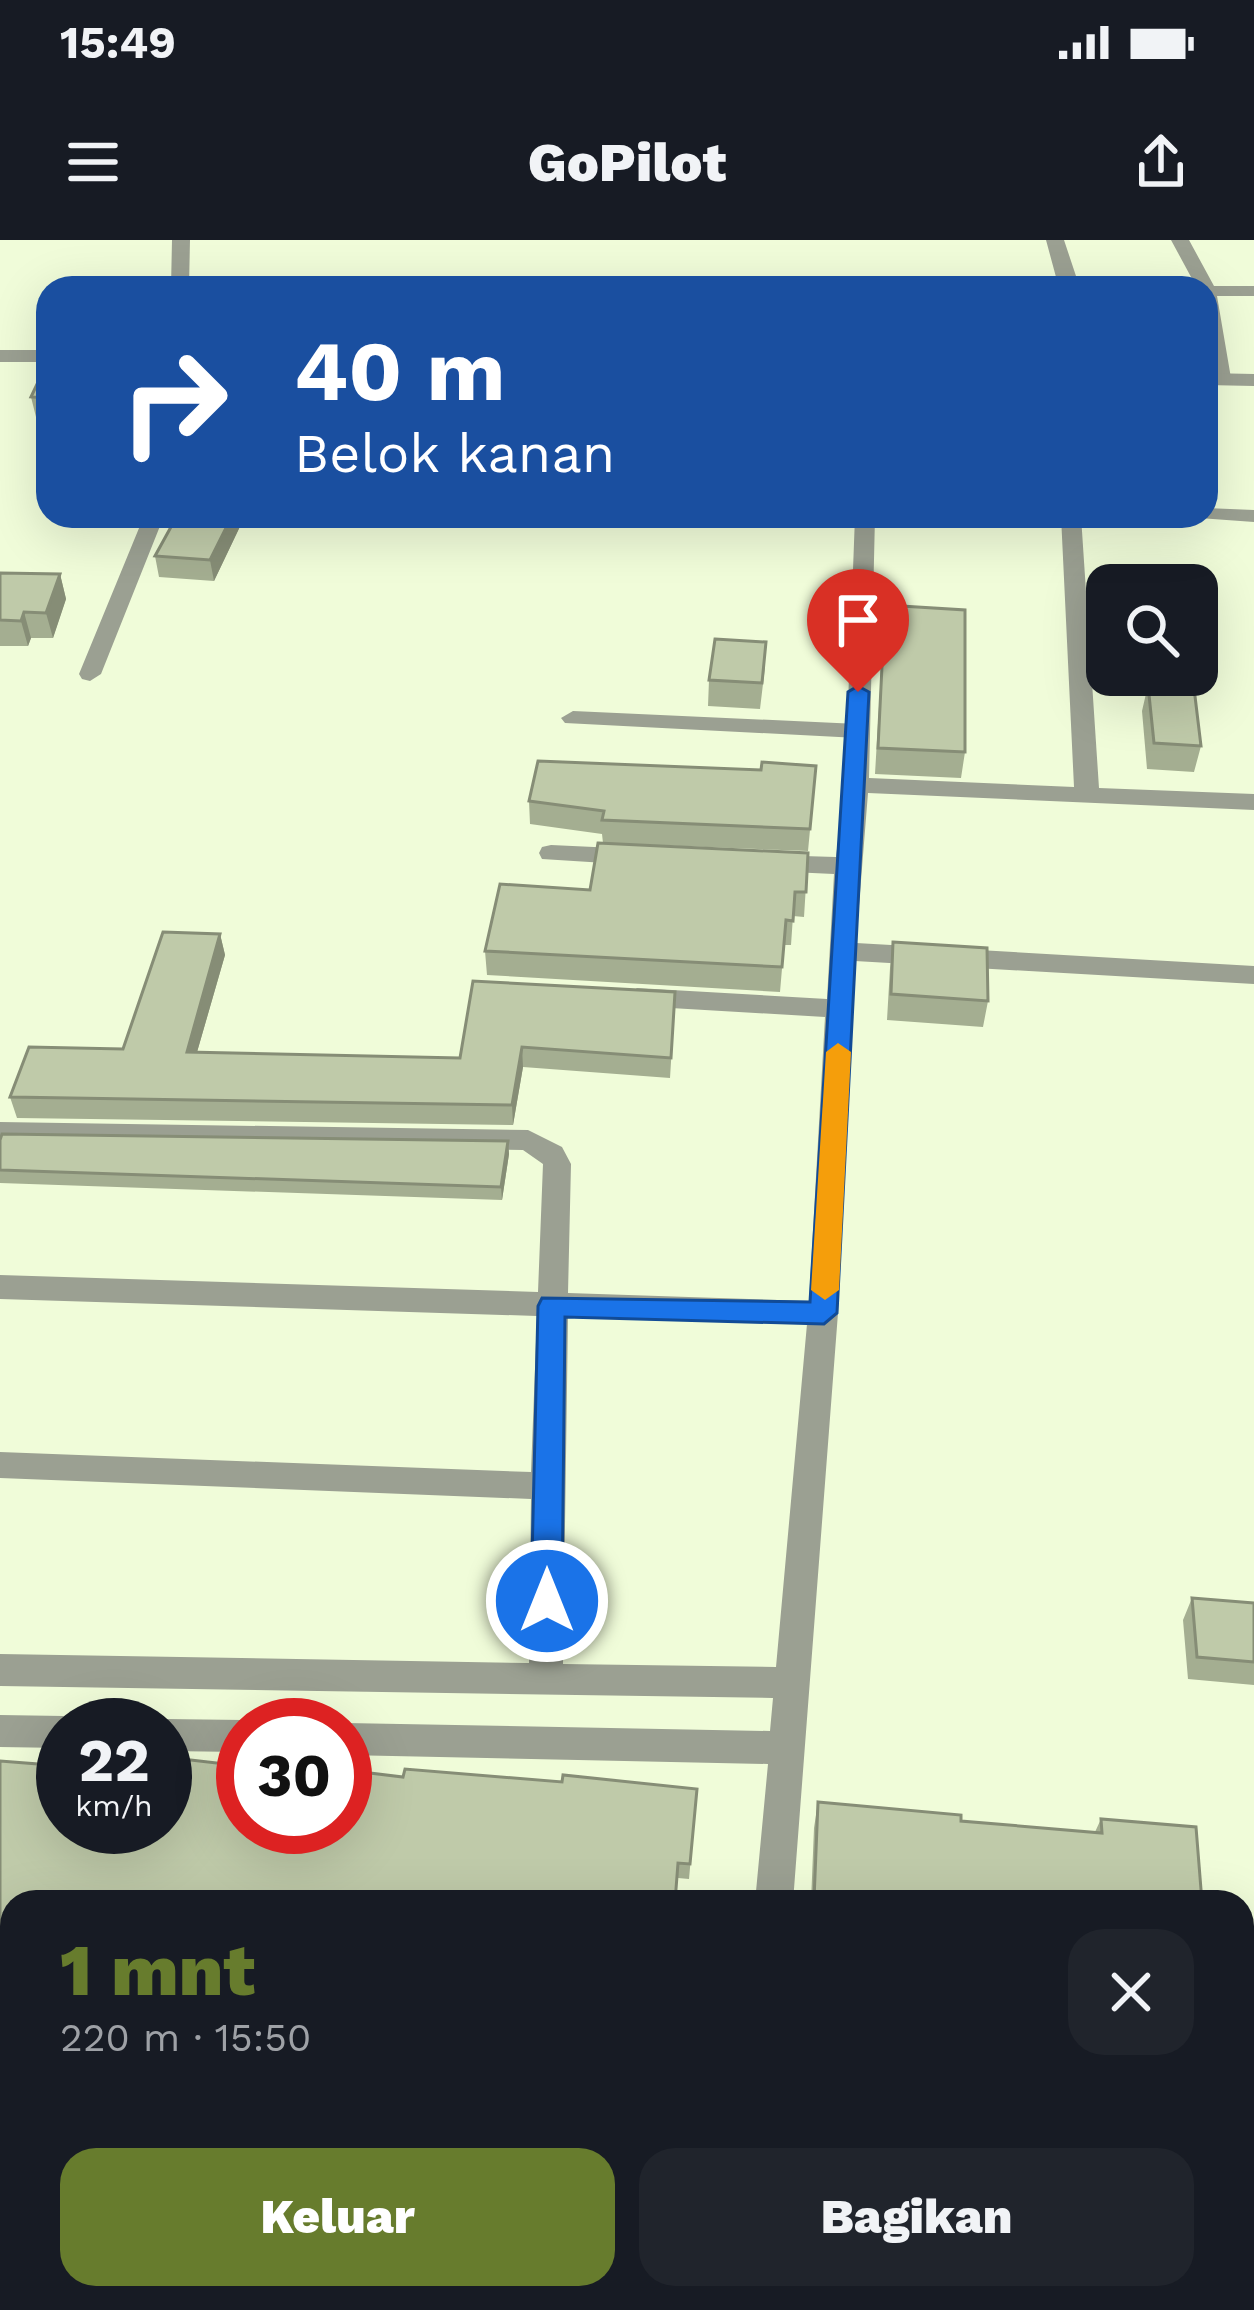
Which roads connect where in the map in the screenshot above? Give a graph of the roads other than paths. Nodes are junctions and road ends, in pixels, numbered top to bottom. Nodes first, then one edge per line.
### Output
1 (181, 240) edge
2 (1055, 240) edge
3 (1180, 240) edge
4 (180, 276) edge
5 (1065, 276) edge
6 (1199, 276) edge
7 (1218, 290) edge
8 (1254, 291) edge
9 (0, 356) edge
10 (36, 356) edge
11 (1218, 380) edge
12 (1254, 380) edge
13 (1218, 514) edge
14 (1254, 516) edge
15 (149, 528) edge
16 (865, 528) edge
17 (1072, 528) edge
18 (90, 674) dead end
19 (574, 718) dead end
20 (858, 730) junction
21 (856, 785) junction
22 (1087, 795) junction
23 (1254, 802) edge
24 (551, 853) dead end
25 (664, 858) edge
26 (733, 861) edge
27 (847, 866) junction
28 (843, 951) junction
29 (1254, 975) edge
30 (613, 996) edge
31 (840, 1009) junction
32 (0, 1132) edge
33 (0, 1287) edge
34 (551, 1306) junction
35 (824, 1313) junction
36 (0, 1465) edge
37 (547, 1486) junction
38 (0, 1670) edge
39 (546, 1678) junction
40 (792, 1683) junction
41 (0, 1731) edge
42 (36, 1732) edge
43 (372, 1739) edge
44 (787, 1748) junction
45 (775, 1890) edge

1 - 4 street
2 - 5 street
3 - 6 street
7 - 8 street
9 - 10 street
11 - 12 street
13 - 14 street
15 - 18 street
16 - 20 street
17 - 22 street
19 - 20 street
20 - 21 street
21 - 22 street
21 - 27 street
22 - 23 street
24 - 25 street
26 - 27 street
27 - 28 street
28 - 29 street
28 - 31 street
30 - 31 street
31 - 35 street
32 - 34 street
33 - 34 street
34 - 35 street
34 - 37 street
35 - 40 street
36 - 37 street
37 - 39 street
38 - 39 street
39 - 40 street
40 - 44 street
41 - 42 street
43 - 44 street
44 - 45 street

